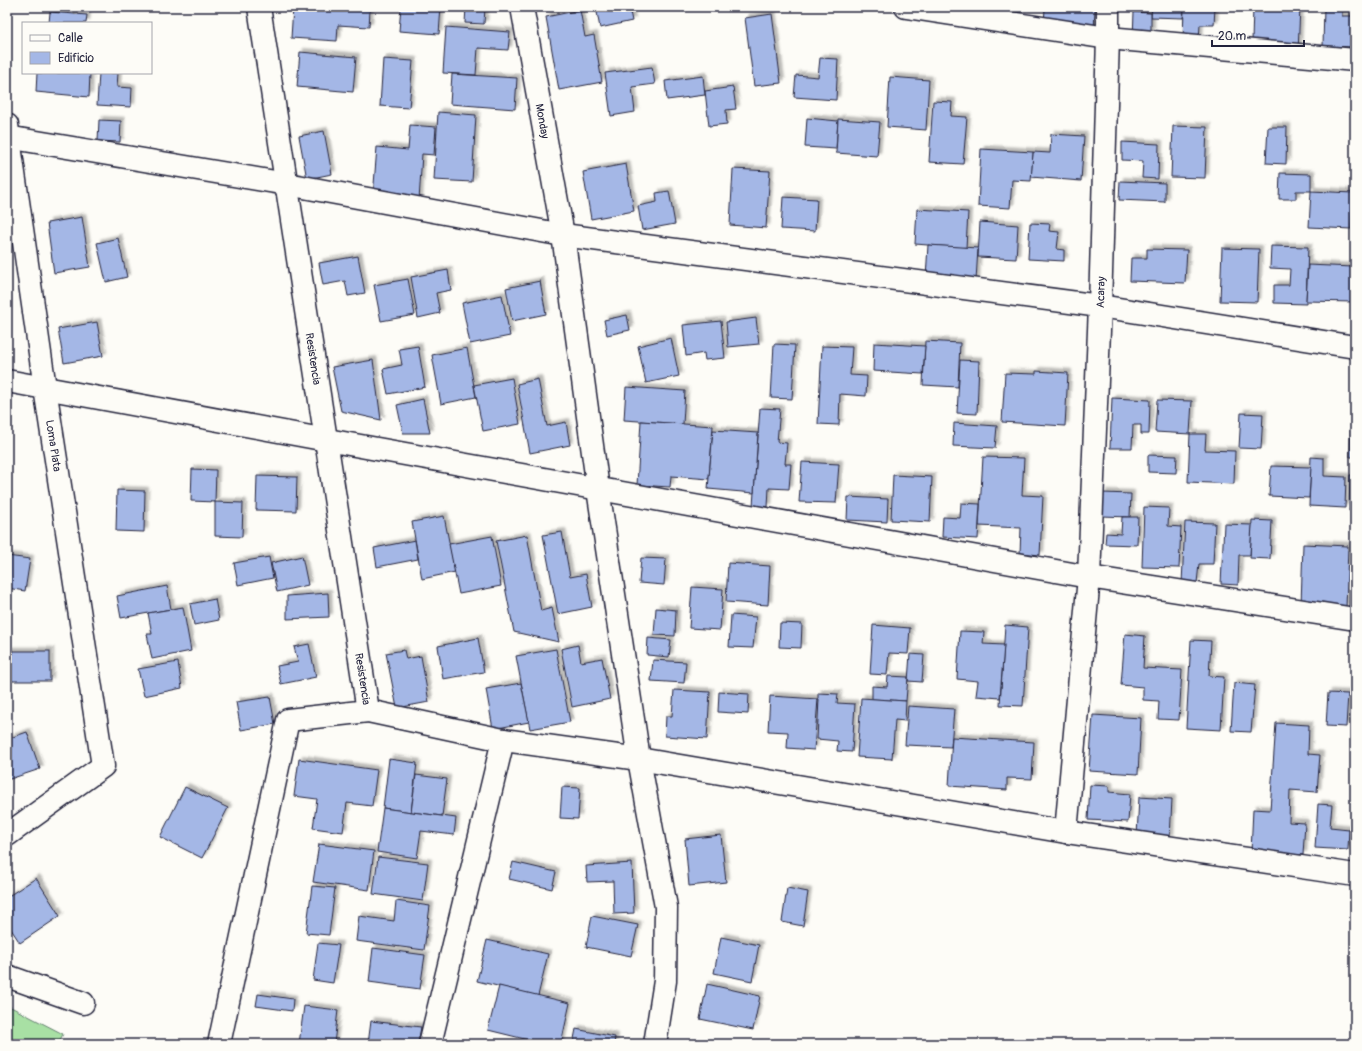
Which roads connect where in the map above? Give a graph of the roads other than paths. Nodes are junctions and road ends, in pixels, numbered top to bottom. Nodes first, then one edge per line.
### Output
1 (259, 7) edge
2 (522, 7) edge
3 (906, 7) edge
4 (1108, 7) edge
5 (1108, 38) junction
6 (1355, 60) edge
7 (8, 133) edge
8 (287, 184) junction
9 (563, 235) junction
10 (1100, 306) junction
11 (1355, 347) edge
12 (7, 381) edge
13 (45, 388) junction
14 (327, 440) junction
15 (598, 489) junction
16 (1089, 577) junction
17 (1355, 619) edge
18 (368, 711) junction
19 (503, 740) junction
20 (639, 759) junction
21 (1066, 832) junction
22 (7, 835) edge
23 (1355, 875) edge
24 (7, 976) edge
25 (83, 1003) dead end
26 (219, 1044) edge
27 (430, 1044) edge
28 (655, 1044) edge

1 - 8 street, Resistencia
2 - 9 street, Monday
3 - 5 street
4 - 5 street, Acaray
5 - 6 street
5 - 10 street, Acaray
7 - 8 street
7 - 13 street, Loma Plata
8 - 9 street
8 - 14 street, Resistencia
9 - 10 street
9 - 15 street, Monday
10 - 11 street
10 - 16 street, Acaray
12 - 13 street
13 - 14 street
13 - 22 street, Loma Plata
14 - 15 street
14 - 18 street, Resistencia
15 - 16 street
15 - 20 street, Monday
16 - 17 street
16 - 21 street, Acaray
18 - 19 street
18 - 26 street
19 - 20 street
19 - 27 street
20 - 21 street
20 - 28 street, Monday
21 - 23 street
24 - 25 street

